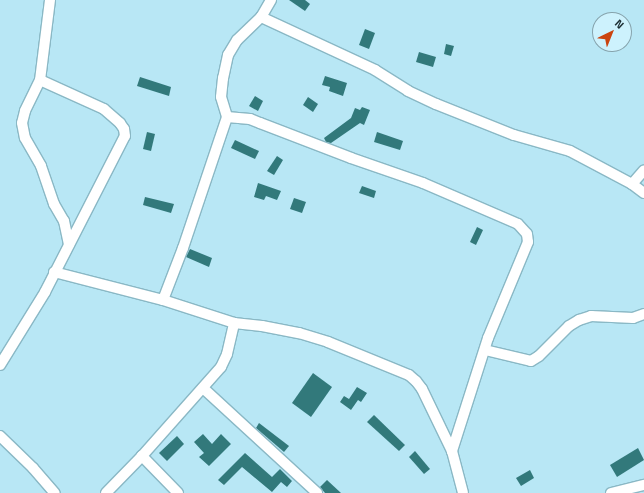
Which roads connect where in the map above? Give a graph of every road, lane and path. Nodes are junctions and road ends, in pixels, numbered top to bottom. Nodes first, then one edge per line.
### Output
1 (50, 0) edge
2 (271, 0) edge
3 (261, 17) junction
4 (40, 80) junction
5 (227, 117) junction
6 (644, 170) edge
7 (632, 184) junction
8 (644, 193) edge
9 (69, 244) junction
10 (54, 272) junction
11 (163, 300) junction
12 (644, 314) edge
13 (234, 323) junction
14 (485, 350) junction
15 (0, 365) edge
16 (203, 388) junction
17 (0, 436) edge
18 (452, 451) junction
19 (142, 456) junction
20 (644, 485) edge
21 (55, 493) edge
22 (106, 493) edge
23 (178, 493) edge
24 (317, 493) edge
25 (463, 493) edge
26 (611, 493) edge

1 - 4 street
2 - 3 street
3 - 5 street
3 - 7 street
4 - 9 street
4 - 9 street
5 - 11 street
5 - 14 street
6 - 7 street
7 - 8 street
9 - 10 street
10 - 11 street
10 - 15 street
11 - 13 street
12 - 14 street
13 - 16 street
13 - 18 street
14 - 18 street
16 - 19 street
16 - 24 street
17 - 21 street
18 - 25 street
19 - 22 street
19 - 23 street
20 - 26 street

